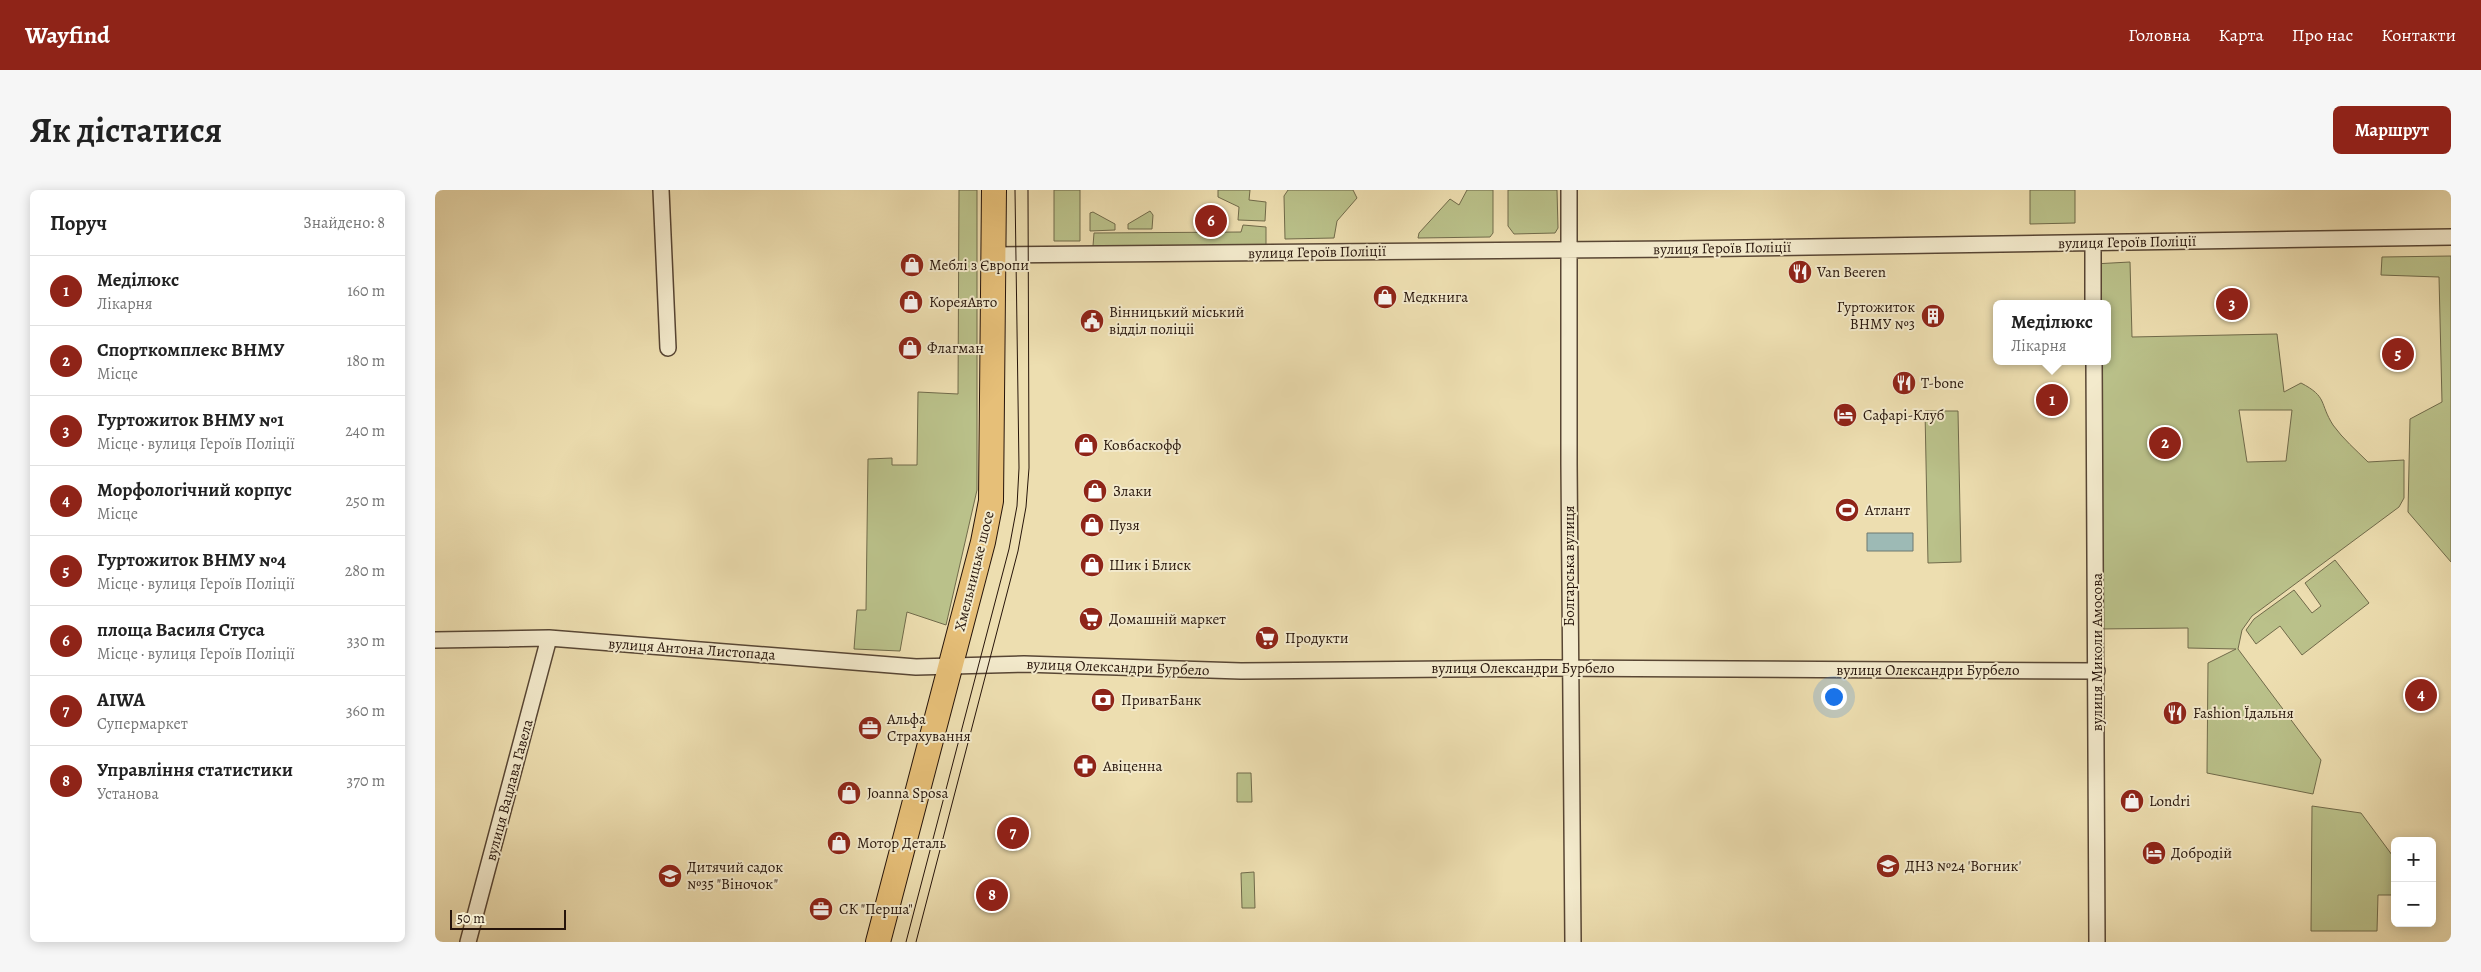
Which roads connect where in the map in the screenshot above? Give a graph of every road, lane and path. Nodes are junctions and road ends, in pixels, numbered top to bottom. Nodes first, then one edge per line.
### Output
1 (661, 190) edge
2 (994, 190) edge
3 (1569, 190) edge
4 (2451, 237) edge
5 (2093, 243) junction
6 (1570, 250) junction
7 (993, 255) junction
8 (2093, 300) edge
9 (668, 348) dead end
10 (2094, 365) edge
11 (549, 638) junction
12 (435, 640) edge
13 (949, 666) junction
14 (1570, 668) junction
15 (2097, 671) junction
16 (468, 942) edge
17 (879, 942) edge
18 (1573, 942) edge
19 (2097, 942) edge

1 - 9 street
2 - 7 main road, Хмельницьке шосе
3 - 6 street, Болгарська вулиця
4 - 5 street, вулиця Героїв Поліції
5 - 6 street, вулиця Героїв Поліції
5 - 8 street
6 - 7 street, вулиця Героїв Поліції
6 - 14 street, Болгарська вулиця
7 - 13 main road, Хмельницьке шосе
10 - 15 street, вулиця Миколи Амосова
11 - 12 street, вулиця Антона Листопада
11 - 13 street, вулиця Антона Листопада
11 - 16 street, вулиця Вацлава Гавела
13 - 14 street, вулиця Олександри Бурбело
13 - 17 main road, Хмельницьке шосе
14 - 15 street, вулиця Олександри Бурбело
14 - 18 street, Болгарська вулиця
15 - 19 street, вулиця Миколи Амосова

